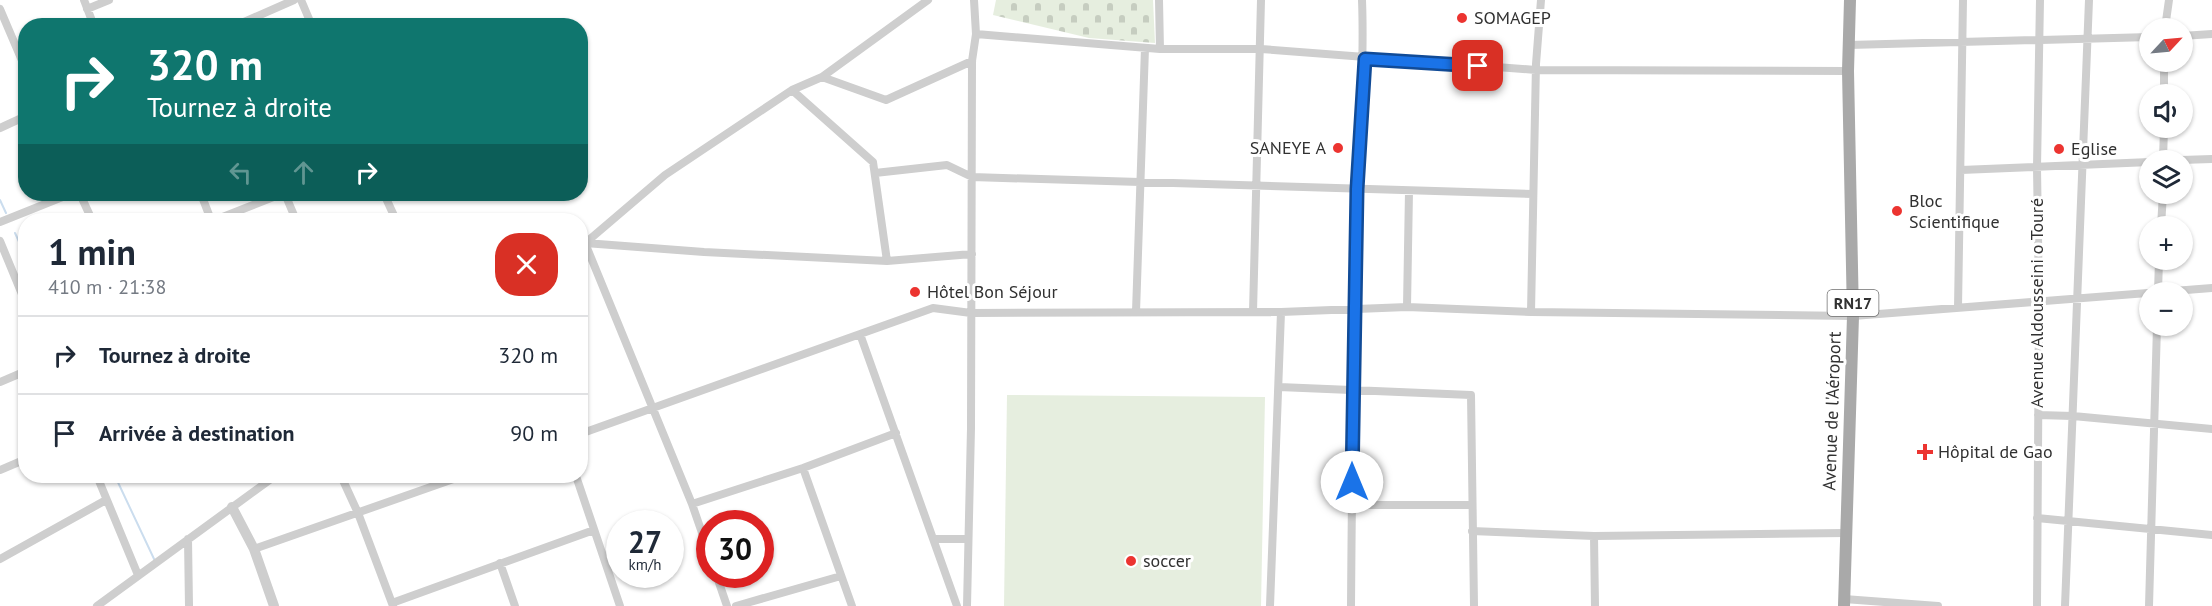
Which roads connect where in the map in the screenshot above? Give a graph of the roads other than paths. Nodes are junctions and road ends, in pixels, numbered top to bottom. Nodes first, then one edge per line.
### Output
1 (84, 0) edge
2 (109, 0) edge
3 (294, 0) edge
4 (301, 0) edge
5 (928, 0) edge
6 (974, 0) edge
7 (1159, 0) edge
8 (1261, 0) edge
9 (1362, 0) edge
10 (1541, 0) edge
11 (1850, 0) edge
12 (1963, 0) edge
13 (2040, 0) edge
14 (2089, 0) edge
15 (2169, 0) edge
16 (0, 9) edge
17 (87, 9) junction
18 (91, 18) edge
19 (253, 18) edge
20 (309, 18) edge
21 (2166, 18) edge
22 (976, 34) junction
23 (2212, 34) edge
24 (2193, 35) edge
25 (2139, 37) edge
26 (2088, 38) junction
27 (2039, 40) junction
28 (1962, 42) junction
29 (1849, 45) junction
30 (1145, 48) junction
31 (1161, 49) junction
32 (1261, 49) junction
33 (18, 51) edge
34 (1365, 59) junction
35 (972, 61) junction
36 (1536, 70) junction
37 (1848, 71) junction
38 (822, 77) junction
39 (792, 90) junction
40 (18, 120) edge
41 (0, 128) edge
42 (2212, 159) edge
43 (2193, 160) edge
44 (2139, 162) edge
45 (2082, 165) junction
46 (2037, 167) junction
47 (1961, 170) junction
48 (875, 173) junction
49 (972, 177) junction
50 (1139, 182) junction
51 (1256, 186) junction
52 (1357, 189) junction
53 (1409, 191) junction
54 (1532, 195) junction
55 (52, 201) edge
56 (264, 201) edge
57 (22, 213) edge
58 (232, 213) edge
59 (18, 215) edge
60 (0, 222) edge
61 (0, 241) edge
62 (588, 241) edge
63 (588, 245) edge
64 (972, 254) junction
65 (588, 257) edge
66 (887, 261) junction
67 (18, 285) edge
68 (2212, 288) edge
69 (2193, 289) edge
70 (2139, 294) edge
71 (2078, 299) junction
72 (2040, 302) junction
73 (1407, 307) junction
74 (1354, 308) junction
75 (1958, 308) junction
76 (1136, 312) junction
77 (1253, 312) junction
78 (1281, 312) junction
79 (1531, 312) junction
80 (971, 313) junction
81 (1853, 316) junction
82 (860, 334) junction
83 (2156, 336) edge
84 (18, 374) edge
85 (0, 382) edge
86 (1279, 387) junction
87 (1353, 390) junction
88 (653, 408) junction
89 (2038, 415) junction
90 (2073, 416) junction
91 (2152, 422) junction
92 (2212, 429) edge
93 (588, 431) edge
94 (896, 432) junction
95 (18, 462) edge
96 (803, 468) junction
97 (0, 470) edge
98 (100, 483) edge
99 (263, 483) edge
100 (344, 483) edge
101 (442, 483) edge
102 (578, 483) edge
103 (106, 500) junction
104 (692, 504) junction
105 (1352, 505) junction
106 (1472, 505) junction
107 (232, 507) junction
108 (358, 513) junction
109 (696, 516) edge
110 (2037, 518) junction
111 (2069, 523) junction
112 (2150, 529) junction
113 (594, 530) junction
114 (1472, 531) junction
115 (1846, 533) junction
116 (2212, 535) edge
117 (1594, 536) junction
118 (188, 539) junction
119 (934, 539) junction
120 (966, 539) junction
121 (254, 549) junction
122 (0, 559) edge
123 (500, 563) junction
124 (138, 575) junction
125 (841, 576) junction
126 (721, 588) edge
127 (1844, 602) edge
128 (392, 604) edge
129 (97, 606) edge
130 (189, 606) edge
131 (274, 606) edge
132 (515, 606) edge
133 (620, 606) edge
134 (727, 606) edge
135 (736, 606) edge
136 (852, 606) edge
137 (957, 606) edge
138 (967, 606) edge
139 (1270, 606) edge
140 (1352, 606) edge
141 (1474, 606) edge
142 (1595, 606) edge
143 (1938, 606) edge
144 (2037, 606) edge
145 (2065, 606) edge
146 (2150, 606) edge

1 - 17 street
2 - 17 street
3 - 19 street
4 - 20 street
5 - 38 street
6 - 22 street
7 - 31 street
8 - 32 street
9 - 34 street
10 - 36 street
11 - 29 main road, Avenue de l'Aéroport / RN17
12 - 28 street
13 - 27 street, Avenue Aldousseini o Touré
14 - 26 street
15 - 21 street
16 - 33 street
17 - 18 street
22 - 30 street
22 - 35 street
23 - 24 street
25 - 26 street
26 - 27 street
26 - 45 street
27 - 28 street
27 - 46 street, Avenue Aldousseini o Touré
28 - 29 street
28 - 47 street
29 - 37 main road, Avenue de l'Aéroport / RN17
30 - 31 street
30 - 50 street
31 - 32 street
32 - 34 street
32 - 51 street
34 - 36 street
34 - 52 street
35 - 38 street
35 - 49 street
36 - 37 street
36 - 54 street
37 - 81 main road, Avenue de l'Aéroport / RN17
38 - 39 street
39 - 48 street
39 - 62 street
40 - 41 street
42 - 43 street
44 - 45 street
45 - 46 street
45 - 71 street
46 - 47 street
46 - 72 street, Avenue Aldousseini o Touré
47 - 75 street
48 - 49 street
48 - 66 street
49 - 50 street
49 - 64 street
50 - 51 street
50 - 76 street
51 - 52 street
51 - 77 street
52 - 53 street
52 - 74 street
53 - 54 street
53 - 73 street
54 - 79 street
55 - 57 street
56 - 58 street
59 - 60 street
61 - 67 street
63 - 66 street
64 - 66 street
64 - 80 street
65 - 88 street
68 - 69 street
70 - 71 street
71 - 72 street
71 - 90 street
72 - 75 street
72 - 89 street, Avenue Aldousseini o Touré
73 - 74 street
73 - 79 street
74 - 78 street
74 - 87 street
75 - 81 street
76 - 77 street
76 - 80 street
77 - 78 street
78 - 86 street
79 - 81 street
80 - 82 street
80 - 120 street
81 - 115 main road, Avenue de l'Aéroport / RN17
82 - 88 street
82 - 94 street
83 - 91 street
84 - 85 street
86 - 87 street
86 - 139 street
87 - 105 street
87 - 106 street
88 - 93 street
88 - 104 street
89 - 90 street
89 - 110 street, Avenue Aldousseini o Touré
90 - 91 street
90 - 111 street
91 - 92 street
91 - 112 street
94 - 96 street
94 - 119 street
95 - 97 street
96 - 104 street
96 - 125 street
98 - 103 street
99 - 107 street
100 - 108 street
101 - 108 street
102 - 113 street
103 - 122 street
103 - 124 street
104 - 109 street
105 - 106 street
105 - 140 street
106 - 114 street
107 - 118 street
107 - 121 street
108 - 121 street
108 - 128 street
110 - 111 street
110 - 144 street, Avenue Aldousseini o Touré
111 - 112 street
111 - 145 street
112 - 116 street
112 - 146 street
113 - 123 street
113 - 133 street
114 - 117 street
114 - 141 street
115 - 117 street
115 - 127 main road, Avenue de l'Aéroport / RN17
117 - 142 street
118 - 124 street
118 - 130 street
119 - 120 street
119 - 137 street
120 - 138 street
121 - 131 street
123 - 128 street
123 - 132 street
124 - 129 street
125 - 135 street
125 - 136 street
126 - 134 street
127 - 143 street

